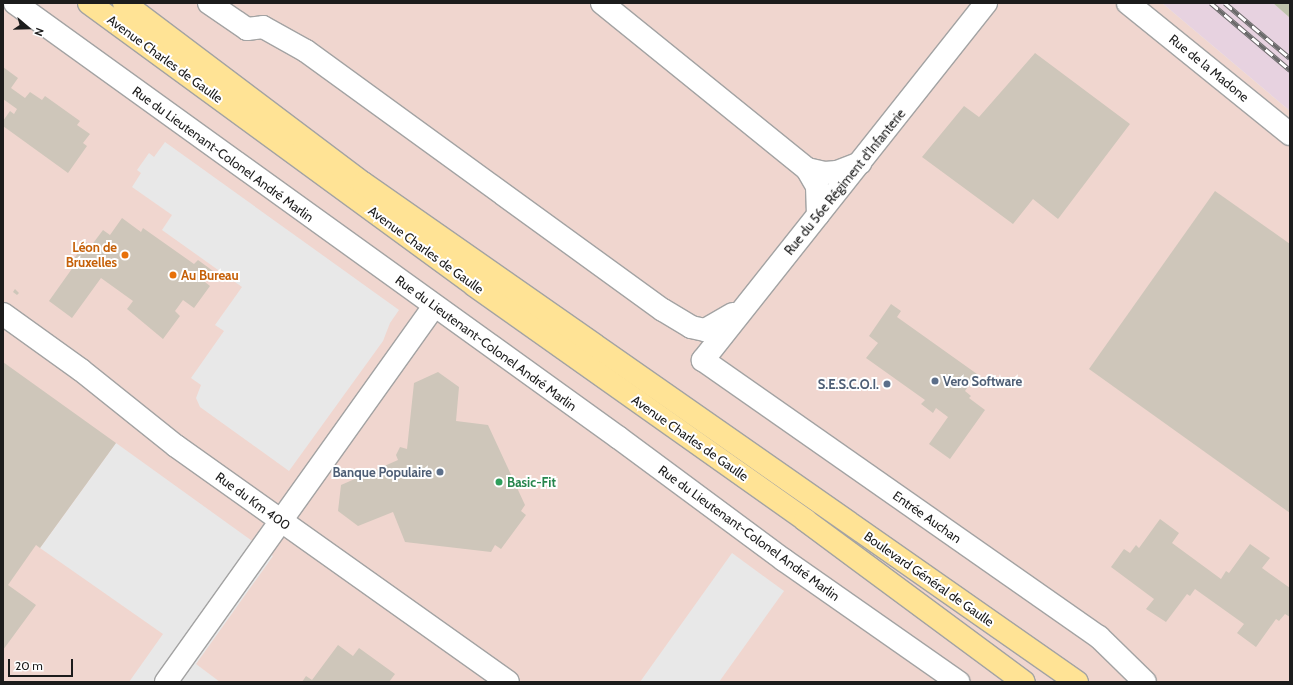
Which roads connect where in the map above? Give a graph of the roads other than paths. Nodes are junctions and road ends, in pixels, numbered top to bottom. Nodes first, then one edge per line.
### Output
1 (15, 3) edge
2 (89, 3) edge
3 (124, 3) edge
4 (209, 3) edge
5 (602, 3) edge
6 (986, 3) edge
7 (1128, 3) edge
8 (1290, 134) edge
9 (860, 163) junction
10 (807, 169) junction
11 (818, 215) junction
12 (750, 301) junction
13 (434, 306) junction
14 (3, 314) edge
15 (703, 360) joint
16 (782, 474) joint
17 (767, 492) joint
18 (280, 520) junction
19 (166, 682) edge
20 (508, 682) edge
21 (958, 682) edge
22 (1024, 682) edge
23 (1077, 682) edge
24 (1145, 682) edge

1 - 13 street, Rue du Lieutenant-Colonel André Marlin
2 - 17 main road, Avenue Charles de Gaulle
3 - 16 main road, Avenue Charles de Gaulle
4 - 12 street
5 - 10 street
6 - 9 street, Rue du 56e Régiment d'Infanterie
7 - 8 street, Rue de la Madone
9 - 10 street
9 - 11 street, Rue du 56e Régiment d'Infanterie
10 - 11 street
11 - 12 street, Rue du 56e Régiment d'Infanterie
12 - 15 street, Rue du 56e Régiment d'Infanterie
13 - 18 street
13 - 21 street, Rue du Lieutenant-Colonel André Marlin
14 - 18 street, Rue du Km 400
15 - 24 street, Entrée Auchan
16 - 23 main road, Boulevard Général de Gaulle
17 - 22 main road, Boulevard Général de Gaulle
18 - 19 street
18 - 20 street, Rue du Km 400

